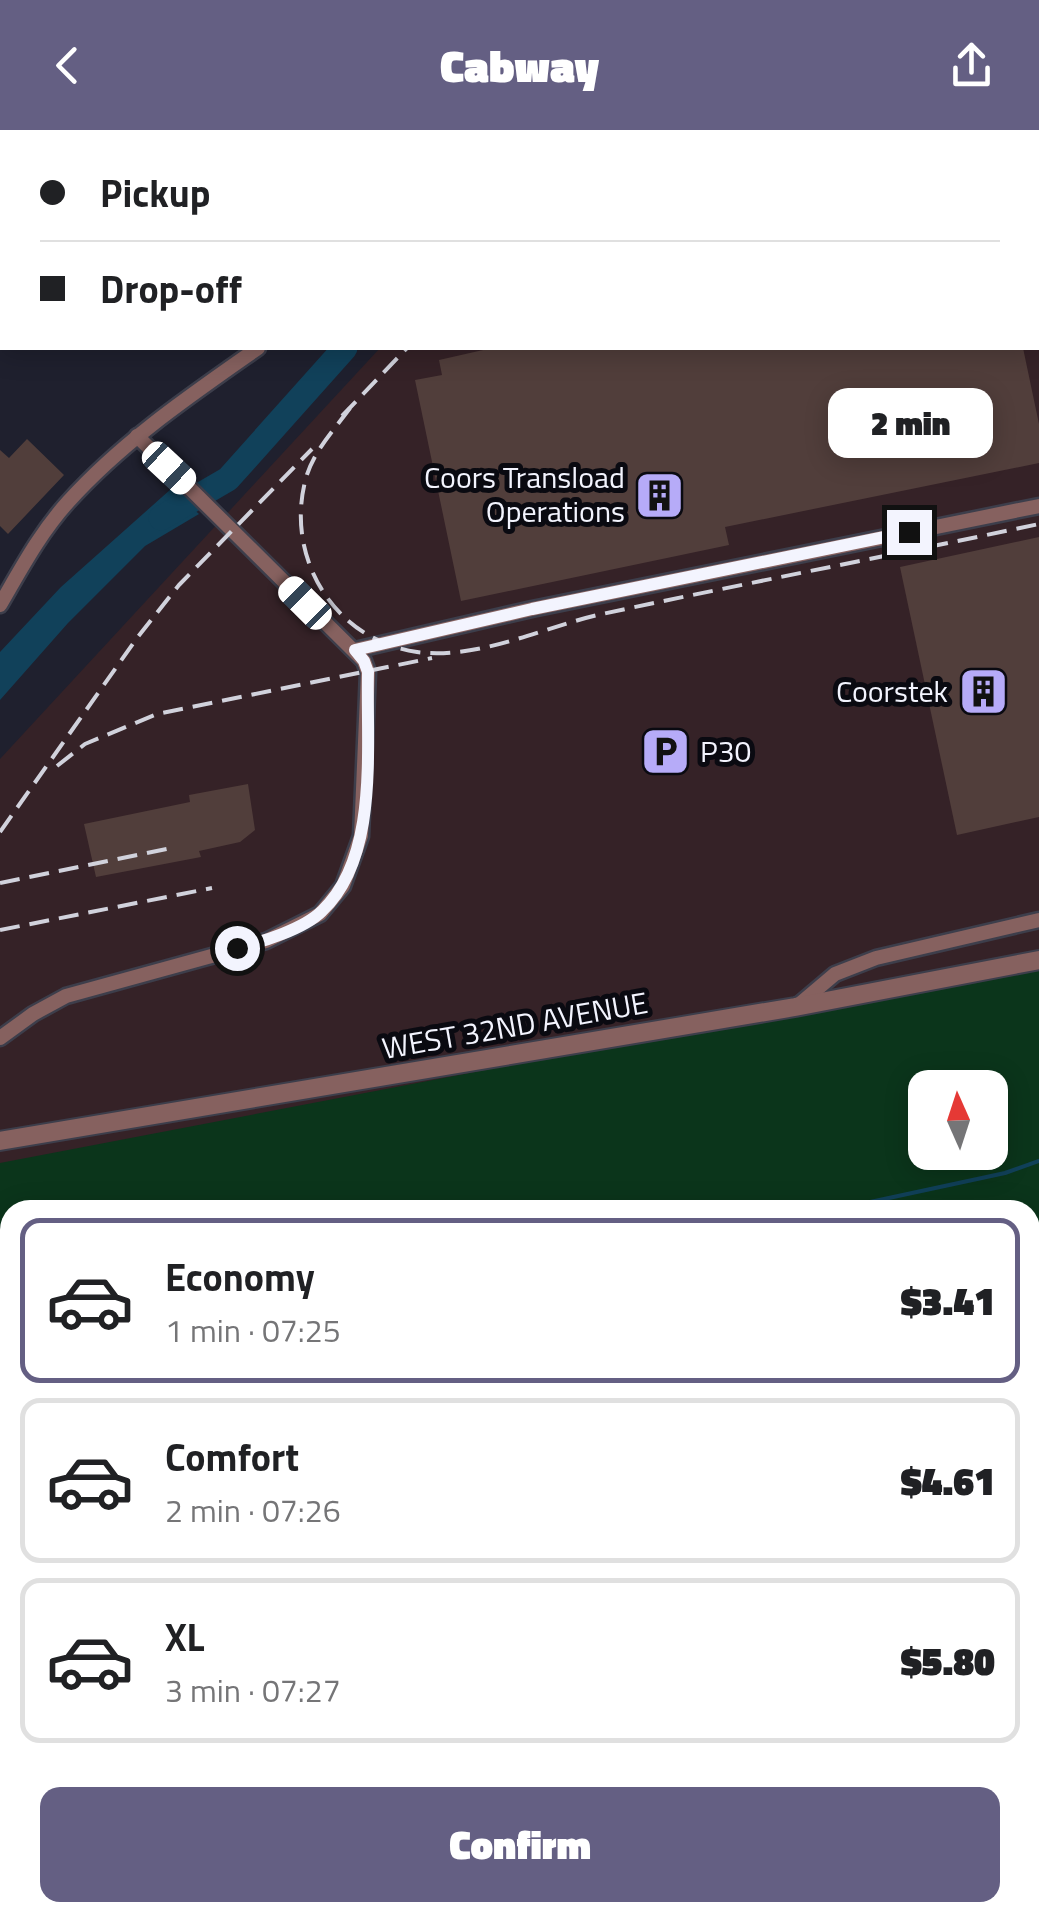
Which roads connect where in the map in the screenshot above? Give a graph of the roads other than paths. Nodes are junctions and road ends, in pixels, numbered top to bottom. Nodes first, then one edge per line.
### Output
1 (255, 350) edge
2 (137, 436) junction
3 (1039, 506) edge
4 (0, 604) edge
5 (355, 650) junction
6 (1039, 920) edge
7 (1039, 960) edge
8 (795, 1007) junction
9 (0, 1038) edge
10 (0, 1141) edge

1 - 2 street
2 - 4 street
2 - 5 street
3 - 5 street
5 - 9 street
6 - 8 street
7 - 8 street, WEST 32ND AVENUE
8 - 10 street, WEST 32ND AVENUE

